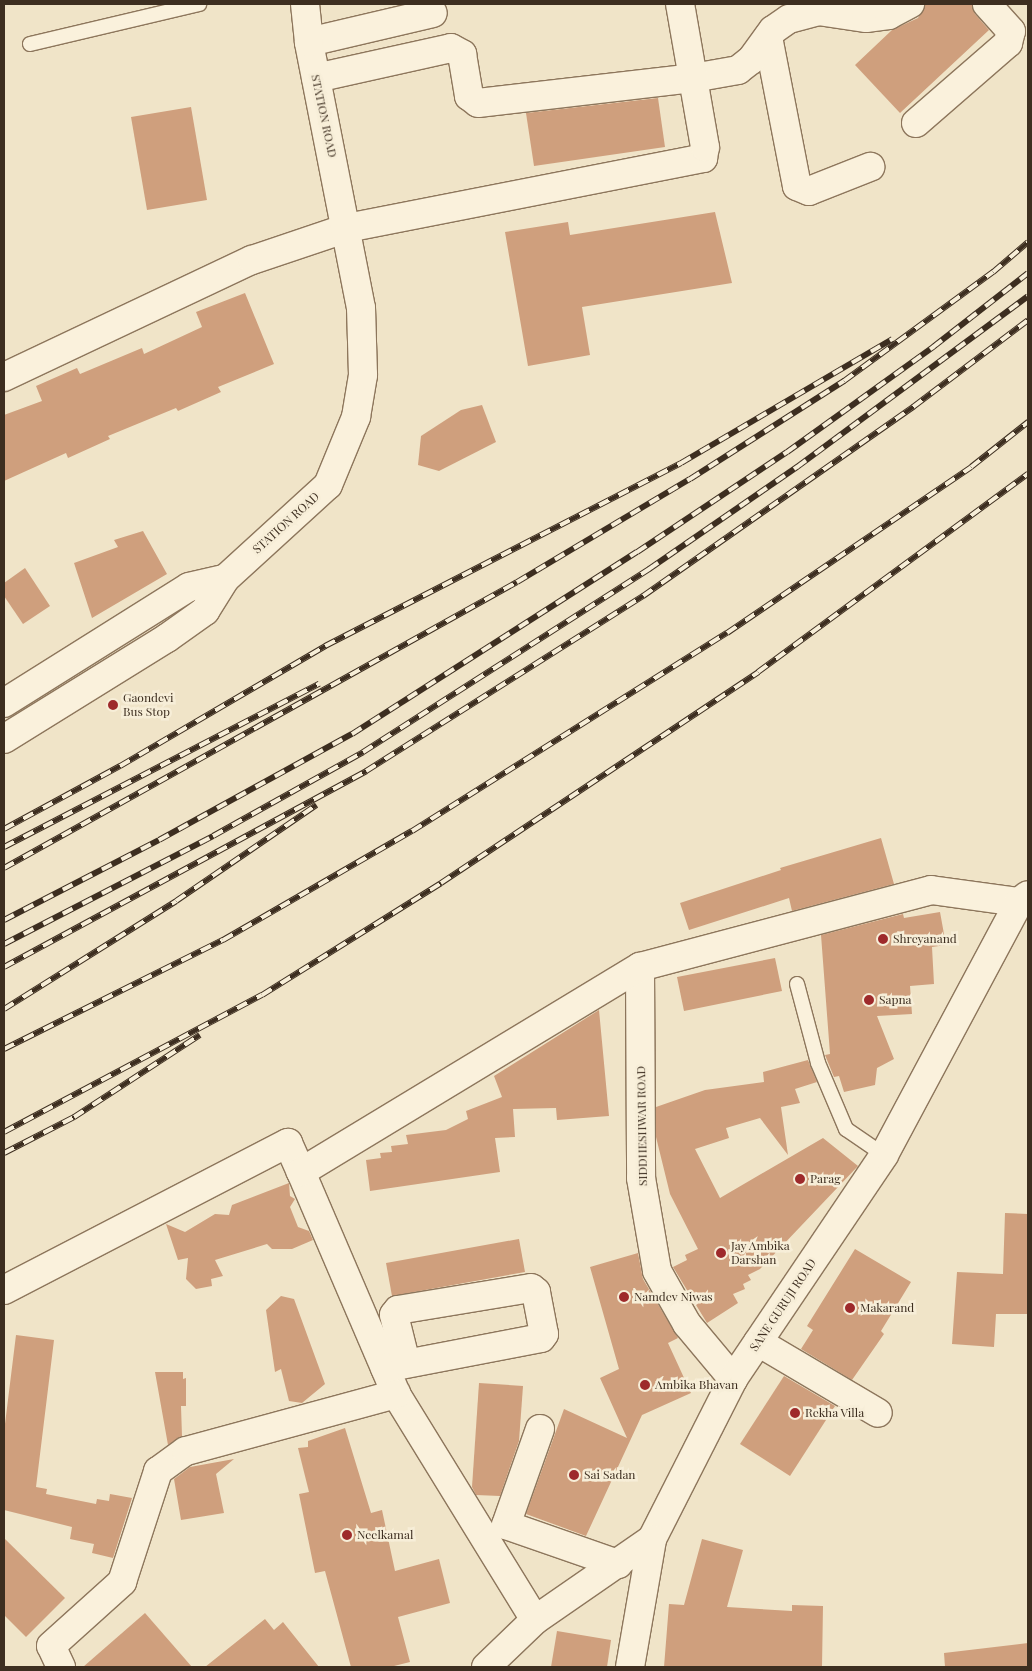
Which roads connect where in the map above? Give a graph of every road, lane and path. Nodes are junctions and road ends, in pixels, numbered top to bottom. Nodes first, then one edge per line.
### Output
1 (199, 4) edge
2 (305, 4) edge
3 (680, 4) edge
4 (910, 4) edge
5 (987, 4) edge
6 (427, 10) edge
7 (768, 37) junction
8 (309, 42) junction
9 (30, 44) dead end
10 (316, 78) junction
11 (693, 78) junction
12 (916, 123) dead end
13 (870, 167) dead end
14 (347, 228) junction
15 (4, 377) edge
16 (225, 579) junction
17 (45, 677) junction
18 (63, 702) junction
19 (4, 703) edge
20 (4, 739) edge
21 (1024, 899) edge
22 (640, 967) junction
23 (797, 984) dead end
24 (884, 1155) junction
25 (301, 1172) junction
26 (4, 1290) edge
27 (758, 1342) junction
28 (396, 1365) junction
29 (733, 1379) junction
30 (396, 1394) junction
31 (878, 1413) dead end
32 (540, 1429) dead end
33 (652, 1538) junction
34 (618, 1564) junction
35 (535, 1620) junction
36 (61, 1667) edge
37 (486, 1667) edge
38 (630, 1667) edge

1 - 9 lane
2 - 8 street, STATION ROAD
3 - 11 street
4 - 7 street
5 - 12 street
6 - 8 street
7 - 11 street
7 - 13 street
8 - 10 street, STATION ROAD
10 - 11 street
10 - 14 street, STATION ROAD
11 - 14 street
14 - 15 street
14 - 16 street, STATION ROAD
16 - 17 street, STATION ROAD
16 - 18 street
17 - 18 street
17 - 19 street, STATION ROAD
18 - 20 street
21 - 22 street
21 - 24 street, SANE GURUJI ROAD
22 - 25 street
22 - 29 street, SIDDHESHWAR ROAD
23 - 24 lane
24 - 27 street, SANE GURUJI ROAD
25 - 26 street
25 - 28 street
27 - 29 street, SANE GURUJI ROAD
27 - 31 street
28 - 28 street
28 - 30 street
29 - 33 street, SANE GURUJI ROAD
30 - 35 street
30 - 36 street
32 - 34 street
33 - 34 street, SANE GURUJI ROAD
33 - 38 street
34 - 35 street, SANE GURUJI ROAD
35 - 37 street, SANE GURUJI ROAD

